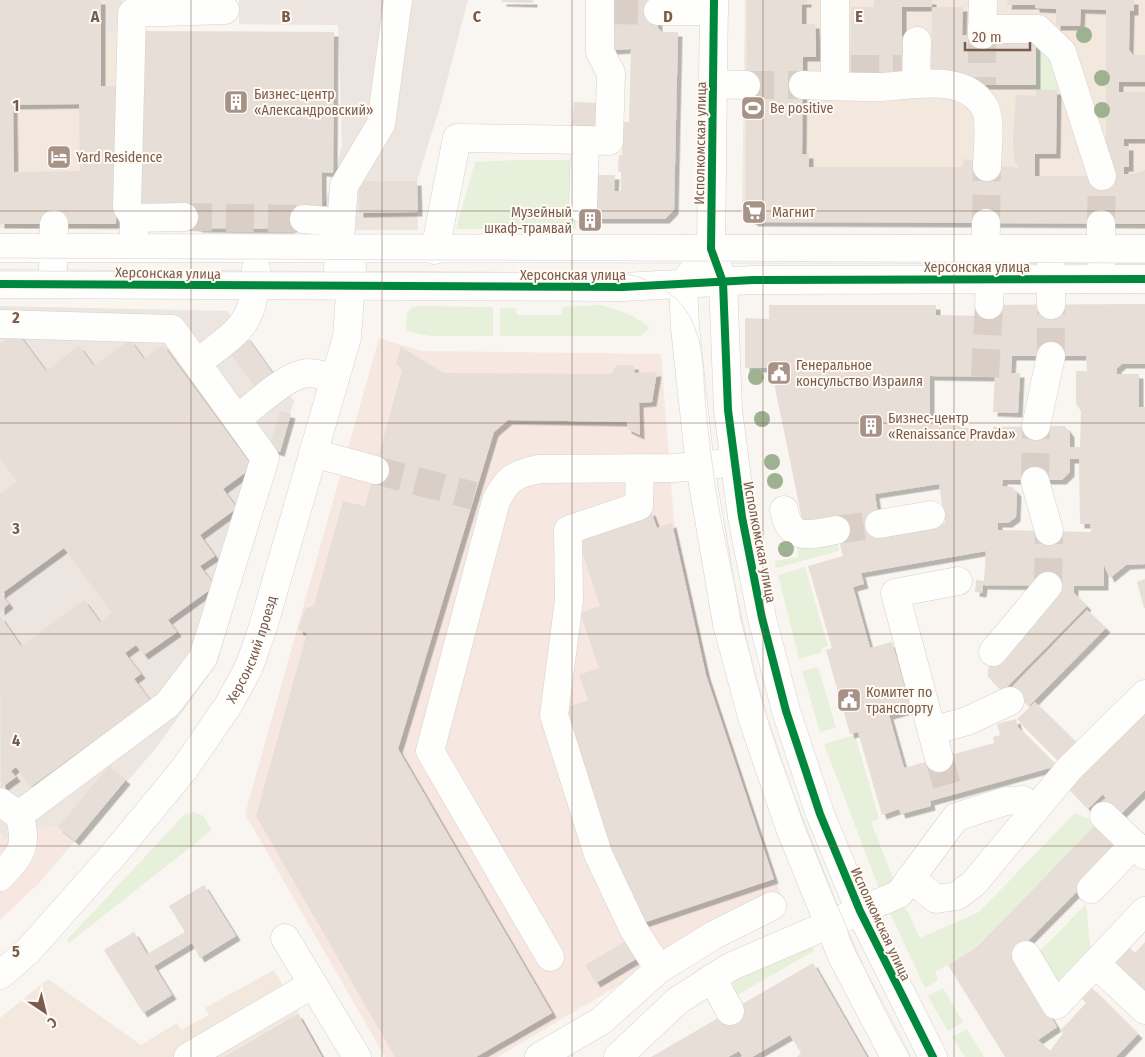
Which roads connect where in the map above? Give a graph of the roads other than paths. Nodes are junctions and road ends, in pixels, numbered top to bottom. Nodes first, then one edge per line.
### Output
1 (398, 0) edge
2 (835, 0) edge
3 (983, 0) edge
4 (603, 6) edge
5 (714, 6) edge
6 (225, 10) dead end
7 (658, 11) tunnel mouth
8 (917, 41) dead end
9 (911, 74) junction
10 (713, 77) junction
11 (746, 77) tunnel mouth
12 (585, 140) junction
13 (987, 167) tunnel mouth
14 (1102, 176) tunnel mouth
15 (583, 209) dead end
16 (147, 214) junction
17 (184, 217) tunnel mouth
18 (304, 219) tunnel mouth
19 (340, 222) junction
20 (54, 236) junction
21 (1101, 237) junction
22 (988, 240) junction
23 (0, 248) edge
24 (1051, 248) junction
25 (134, 249) junction
26 (711, 249) junction
27 (256, 250) junction
28 (345, 250) junction
29 (435, 250) junction
30 (1145, 250) edge
31 (1101, 279) junction
32 (1145, 279) edge
33 (723, 282) junction
34 (0, 284) edge
35 (52, 284) junction
36 (683, 284) junction
37 (133, 285) junction
38 (257, 286) junction
39 (345, 287) junction
40 (988, 288) junction
41 (1051, 292) junction
42 (0, 324) edge
43 (1051, 356) tunnel mouth
44 (197, 363) junction
45 (335, 378) junction
46 (237, 419) junction
47 (1036, 426) tunnel mouth
48 (313, 454) junction
49 (734, 462) junction
50 (700, 466) junction
51 (640, 468) junction
52 (375, 470) tunnel mouth
53 (1035, 480) tunnel mouth
54 (931, 515) dead end
55 (742, 517) junction
56 (880, 524) tunnel mouth
57 (836, 530) tunnel mouth
58 (1049, 531) tunnel mouth
59 (958, 581) dead end
60 (1048, 586) tunnel mouth
61 (993, 652) dead end
62 (1145, 694) edge
63 (1010, 701) dead end
64 (932, 731) junction
65 (939, 758) tunnel mouth
66 (10, 808) edge
67 (1035, 810) junction
68 (1104, 816) dead end
69 (1139, 850) edge
70 (0, 877) edge
71 (910, 878) junction
72 (1091, 889) dead end
73 (772, 906) dead end
74 (860, 911) junction
75 (1145, 911) edge
76 (829, 925) junction
77 (714, 936) junction
78 (285, 938) dead end
79 (1026, 955) dead end
80 (550, 957) dead end
81 (1096, 964) junction
82 (659, 969) junction
83 (0, 975) edge
84 (714, 977) junction
85 (313, 984) junction
86 (1145, 1010) edge
87 (724, 1015) dead end
88 (188, 1057) edge
89 (357, 1057) edge
90 (539, 1057) edge
91 (618, 1057) edge
92 (895, 1057) edge
93 (933, 1057) edge

1 - 19 street, Херсонский проезд
2 - 9 street
3 - 14 street
4 - 12 street
5 - 7 street
5 - 10 street, Исполкомская улица
6 - 16 street
8 - 9 street
9 - 13 street
10 - 11 street
10 - 26 street, Исполкомская улица
12 - 15 street
12 - 29 street
16 - 17 street
16 - 25 street
18 - 19 street
19 - 28 street, Херсонский проезд
20 - 23 street, Херсонская улица
20 - 25 street, Херсонская улица
20 - 35 street
21 - 24 street, Херсонская улица
21 - 30 street, Херсонская улица
21 - 31 street
22 - 24 street, Херсонская улица
22 - 26 street, Херсонская улица
22 - 40 street
24 - 41 street
25 - 27 street, Херсонская улица
25 - 37 street
26 - 29 street, Херсонская улица
26 - 33 street, Исполкомская улица
26 - 36 street
27 - 28 street, Херсонская улица
27 - 38 street
28 - 29 street, Херсонская улица
28 - 39 street, Херсонский проезд
31 - 32 street, Херсонская улица
31 - 41 street, Херсонская улица
33 - 36 street, Херсонская улица
33 - 40 street, Херсонская улица
33 - 49 street, Исполкомская улица
34 - 35 street, Херсонская улица
35 - 37 street, Херсонская улица
36 - 39 street, Херсонская улица
36 - 50 street
37 - 38 street, Херсонская улица
38 - 39 street, Херсонская улица
38 - 44 street
39 - 45 street, Херсонский проезд
40 - 41 street, Херсонская улица
42 - 44 street
43 - 47 street
44 - 46 street
45 - 46 street
45 - 48 street, Херсонский проезд
46 - 66 street
48 - 52 street
48 - 83 street, Херсонский проезд
49 - 50 street
49 - 55 street, Исполкомская улица
50 - 51 street
50 - 76 street
51 - 80 street
51 - 82 street
53 - 58 street
54 - 56 street
55 - 57 street
55 - 74 street, Исполкомская улица
59 - 64 street
60 - 61 street
62 - 67 street
63 - 64 street
64 - 65 street
66 - 70 street
67 - 71 street
67 - 71 street
68 - 69 street
69 - 72 street
71 - 74 street
73 - 77 street
74 - 76 street
74 - 93 street, Исполкомская улица
75 - 81 street
76 - 84 street
76 - 92 street
77 - 82 street
77 - 84 street
78 - 85 street
79 - 81 street
81 - 86 street
82 - 90 street
84 - 87 street
84 - 91 street
85 - 88 street
85 - 89 street

